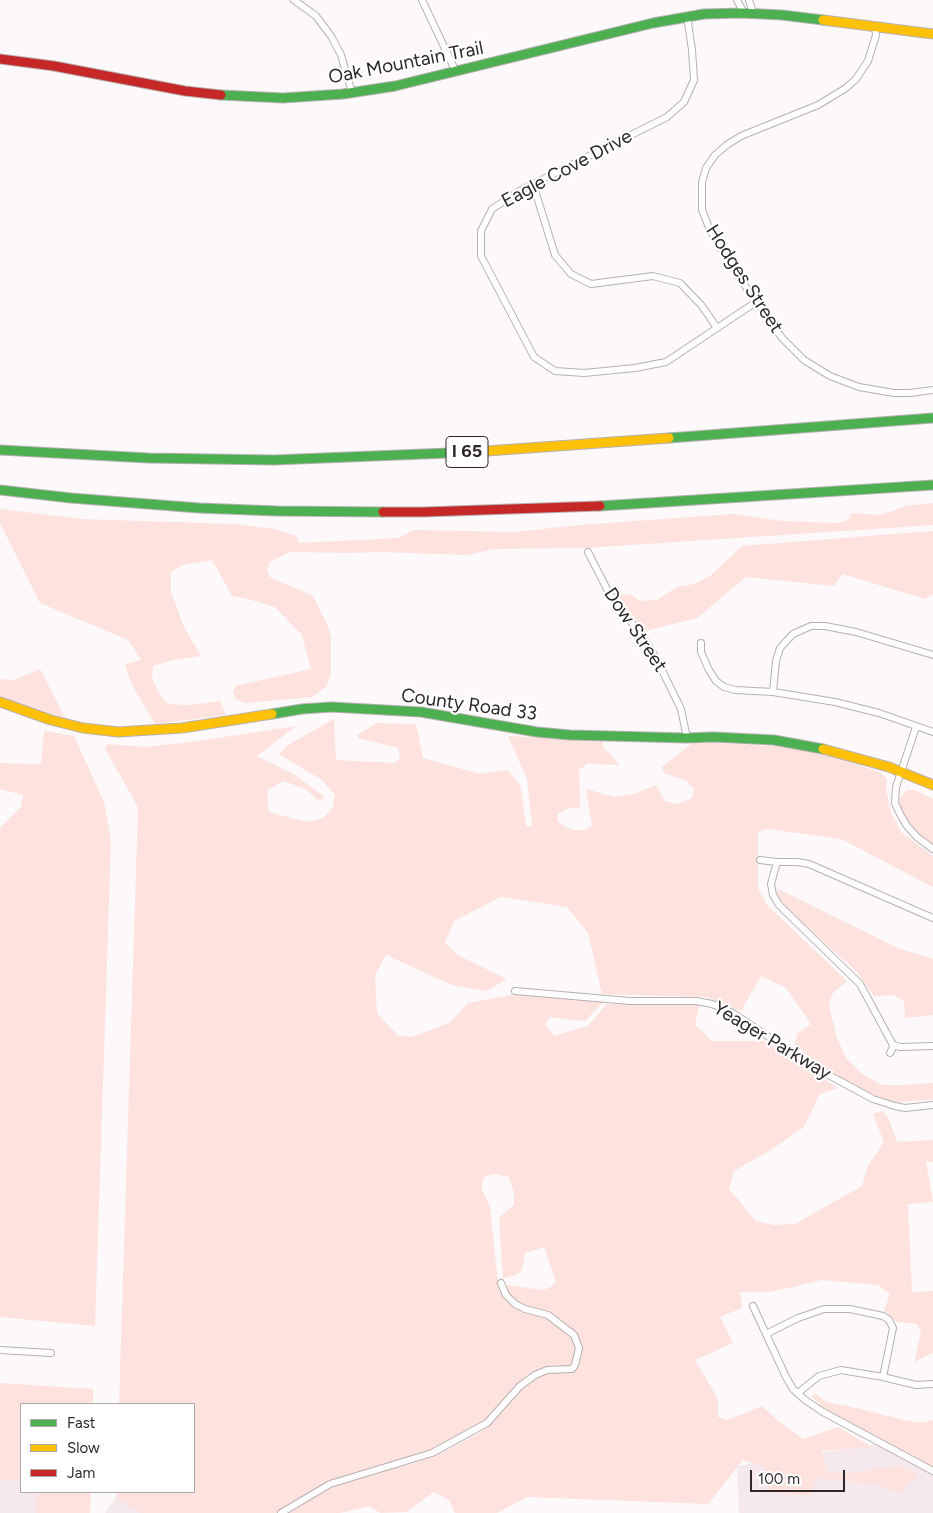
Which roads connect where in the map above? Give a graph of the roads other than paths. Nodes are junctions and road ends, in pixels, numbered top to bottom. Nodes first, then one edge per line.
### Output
1 (294, 0) edge
2 (422, 0) edge
3 (737, 0) edge
4 (749, 0) edge
5 (748, 13) junction
6 (687, 16) junction
7 (874, 27) junction
8 (933, 34) edge
9 (0, 59) edge
10 (456, 72) junction
11 (352, 93) junction
12 (533, 184) junction
13 (756, 302) junction
14 (717, 328) junction
15 (933, 390) edge
16 (933, 418) edge
17 (0, 450) edge
18 (933, 486) edge
19 (0, 490) edge
20 (588, 552) dead end
21 (700, 643) dead end
22 (933, 655) edge
23 (773, 692) junction
24 (0, 702) edge
25 (916, 727) junction
26 (933, 732) edge
27 (687, 738) junction
28 (901, 772) junction
29 (933, 785) edge
30 (933, 849) edge
31 (760, 860) dead end
32 (777, 862) junction
33 (933, 918) edge
34 (515, 991) dead end
35 (894, 1046) junction
36 (933, 1046) edge
37 (890, 1053) dead end
38 (933, 1105) edge
39 (502, 1283) dead end
40 (753, 1306) dead end
41 (766, 1334) junction
42 (0, 1350) edge
43 (51, 1353) dead end
44 (882, 1377) junction
45 (933, 1384) edge
46 (798, 1393) junction
47 (933, 1471) edge
48 (281, 1513) edge

1 - 11 street
2 - 10 street
3 - 5 street
4 - 5 street
5 - 6 main road, Oak Mountain Trail
5 - 7 main road, Oak Mountain Trail
6 - 10 main road, Oak Mountain Trail
6 - 12 street, Eagle Cove Drive
7 - 8 main road, Oak Mountain Trail
7 - 13 street, Hodges Street
9 - 11 main road, Oak Mountain Trail
10 - 11 main road, Oak Mountain Trail
12 - 14 street
12 - 14 street, Eagle Cove Drive
13 - 14 street, Eagle Cove Drive
13 - 15 street, Hodges Street
16 - 17 main road, I 65
18 - 19 main road
20 - 27 street, Dow Street
21 - 23 street
22 - 23 street
23 - 25 street
24 - 27 main road, County Road 33
25 - 26 street
25 - 28 street
27 - 28 main road, County Road 33
28 - 29 main road, County Road 33
28 - 30 street
31 - 32 street
32 - 33 street
32 - 35 street
34 - 38 street, Yeager Parkway
35 - 36 street
35 - 37 street
39 - 48 street
40 - 41 street
41 - 44 street
41 - 46 street
42 - 43 street
44 - 45 street
44 - 46 street
46 - 47 street

